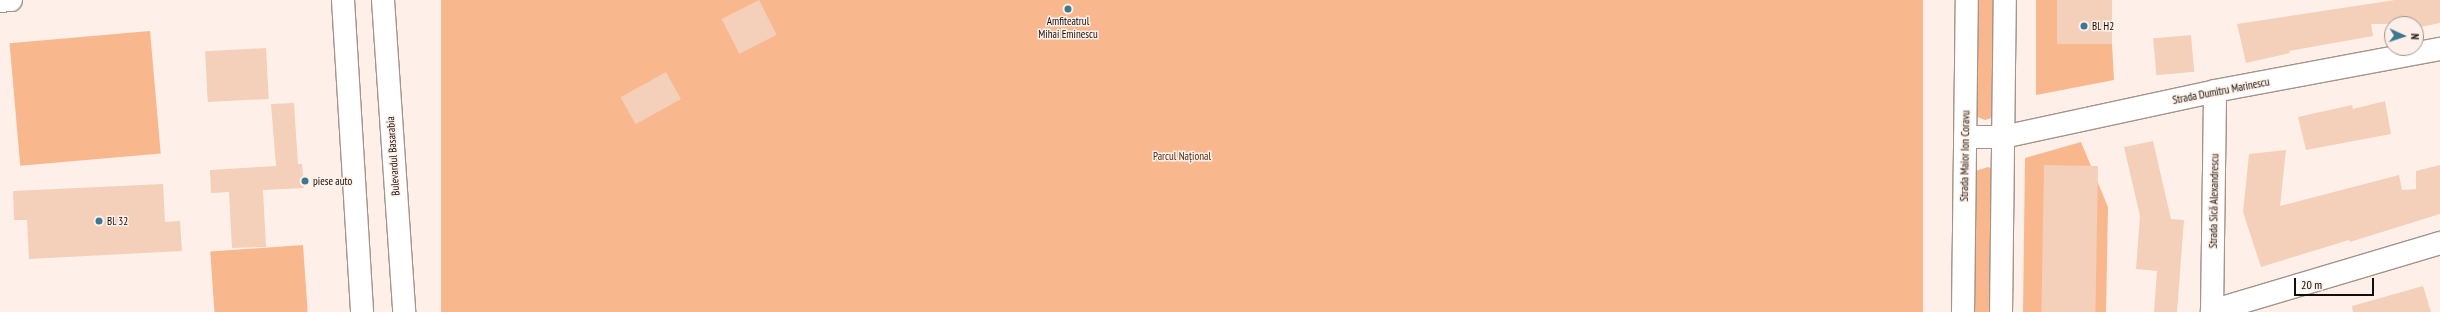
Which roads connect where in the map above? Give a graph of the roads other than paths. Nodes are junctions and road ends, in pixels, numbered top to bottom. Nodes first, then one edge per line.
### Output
1 (11, 0) edge
2 (343, 0) edge
3 (383, 0) edge
4 (1967, 0) edge
5 (2005, 0) edge
6 (0, 1) edge
7 (2440, 49) edge
8 (2215, 91) junction
9 (1965, 136) junction
10 (2003, 137) junction
11 (2440, 243) edge
12 (2212, 311) edge
13 (362, 312) edge
14 (404, 312) edge
15 (1963, 312) edge
16 (2001, 312) edge

1 - 6 street
2 - 13 street
3 - 14 street, Bulevardul Basarabia
4 - 9 street, Strada Maior Ion Coravu
5 - 10 street
7 - 8 street, Strada Dumitru Marinescu
8 - 10 street, Strada Dumitru Marinescu
8 - 12 street, Strada Sică Alexandrescu
9 - 10 street, Strada Dumitru Marinescu
9 - 15 street, Strada Maior Ion Coravu
10 - 16 street
11 - 12 street

